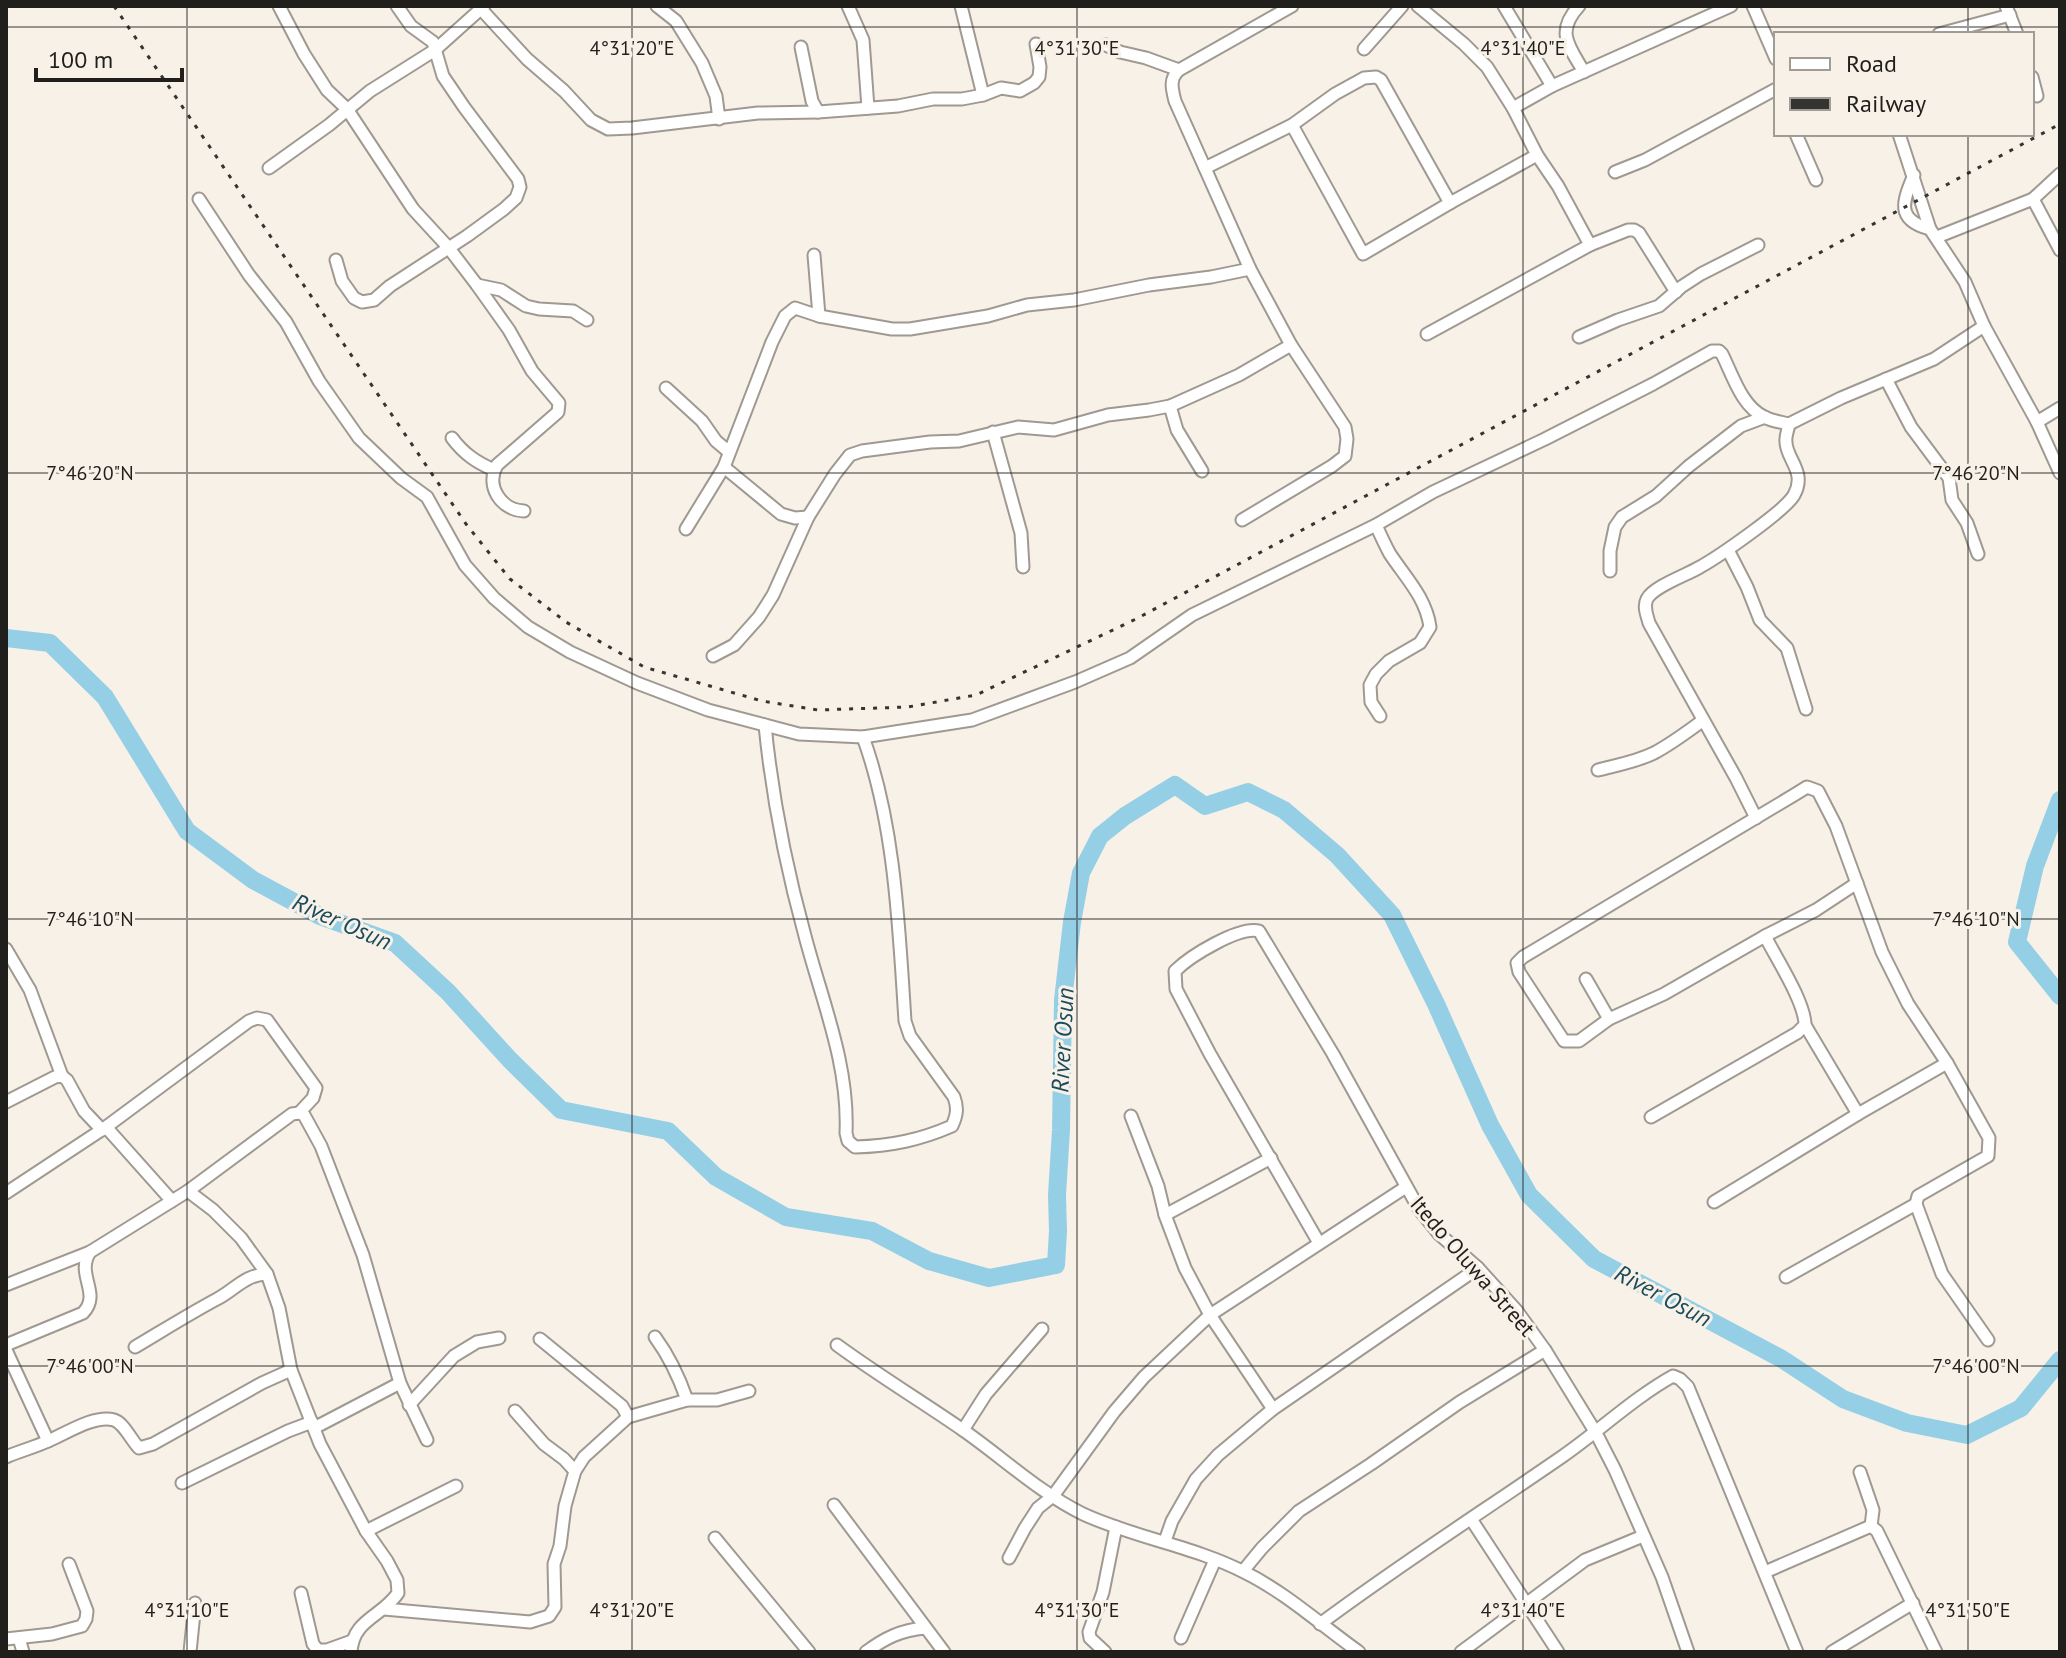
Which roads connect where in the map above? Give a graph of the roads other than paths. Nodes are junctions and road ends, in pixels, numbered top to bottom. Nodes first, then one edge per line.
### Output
1 (279, 6) edge
2 (397, 6) edge
3 (657, 6) edge
4 (848, 6) edge
5 (961, 6) edge
6 (1292, 6) edge
7 (1402, 6) edge
8 (1418, 6) edge
9 (1504, 6) edge
10 (1579, 6) edge
11 (1731, 6) edge
12 (1753, 6) edge
13 (482, 7) edge
14 (2008, 11) edge
15 (1945, 32) edge
16 (2016, 32) edge
17 (1036, 44) dead end
18 (1106, 45) dead end
19 (801, 47) dead end
20 (1364, 49) dead end
21 (435, 50) junction
22 (1774, 54) edge
23 (1179, 70) junction
24 (1584, 72) junction
25 (2034, 85) edge
26 (1552, 86) junction
27 (1774, 90) edge
28 (983, 95) junction
29 (2037, 96) dead end
30 (868, 108) junction
31 (1513, 108) junction
32 (347, 109) junction
33 (818, 112) junction
34 (719, 119) junction
35 (1292, 125) junction
36 (1797, 136) edge
37 (1900, 136) edge
38 (1537, 155) junction
39 (269, 168) dead end
40 (1205, 168) junction
41 (1615, 172) dead end
42 (2060, 174) edge
43 (1914, 175) junction
44 (1816, 180) dead end
45 (199, 199) dead end
46 (2033, 199) junction
47 (1450, 203) junction
48 (1933, 233) junction
49 (1590, 245) junction
50 (1758, 245) dead end
51 (448, 247) junction
52 (2060, 250) edge
53 (814, 255) dead end
54 (336, 260) dead end
55 (1250, 269) junction
56 (477, 285) junction
57 (1676, 292) junction
58 (819, 316) junction
59 (587, 320) dead end
60 (1984, 326) junction
61 (1427, 334) dead end
62 (1579, 337) dead end
63 (1291, 345) junction
64 (1886, 379) junction
65 (666, 388) dead end
66 (1170, 406) junction
67 (2060, 408) edge
68 (1765, 417) junction
69 (2037, 422) junction
70 (1789, 424) junction
71 (993, 432) junction
72 (452, 438) dead end
73 (729, 452) junction
74 (724, 467) junction
75 (494, 470) junction
76 (1202, 471) dead end
77 (2060, 473) edge
78 (524, 511) dead end
79 (808, 517) junction
80 (1242, 520) dead end
81 (1376, 525) junction
82 (686, 529) dead end
83 (1728, 550) junction
84 (1978, 554) dead end
85 (1023, 567) dead end
86 (1610, 571) dead end
87 (713, 656) dead end
88 (1806, 709) dead end
89 (1380, 716) dead end
90 (1702, 721) junction
91 (765, 725) junction
92 (863, 737) junction
93 (1598, 770) dead end
94 (1756, 818) junction
95 (1857, 883) junction
96 (1765, 936) junction
97 (6, 949) edge
98 (1586, 979) dead end
99 (1609, 1019) junction
100 (1805, 1025) junction
101 (1947, 1063) junction
102 (62, 1076) junction
103 (6, 1102) edge
104 (299, 1113) junction
105 (1858, 1114) junction
106 (1131, 1116) dead end
107 (1651, 1117) dead end
108 (104, 1128) junction
109 (1271, 1158) junction
110 (1406, 1187) junction
111 (188, 1191) junction
112 (6, 1193) edge
113 (172, 1201) junction
114 (1714, 1202) dead end
115 (1916, 1204) junction
116 (1165, 1215) junction
117 (1319, 1243) junction
118 (90, 1252) junction
119 (1478, 1268) junction
120 (267, 1274) junction
121 (1786, 1277) dead end
122 (6, 1285) edge
123 (1210, 1315) junction
124 (1042, 1329) dead end
125 (655, 1337) dead end
126 (499, 1338) dead end
127 (540, 1339) dead end
128 (1988, 1340) dead end
129 (837, 1345) dead end
130 (135, 1347) dead end
131 (6, 1348) edge
132 (1545, 1350) junction
133 (291, 1370) junction
134 (400, 1383) junction
135 (749, 1391) dead end
136 (687, 1400) junction
137 (409, 1405) junction
138 (1273, 1409) junction
139 (515, 1411) dead end
140 (628, 1417) junction
141 (313, 1425) junction
142 (963, 1430) junction
143 (1596, 1433) junction
144 (427, 1440) dead end
145 (48, 1441) junction
146 (6, 1457) edge
147 (575, 1471) junction
148 (1860, 1472) dead end
149 (182, 1483) dead end
150 (456, 1486) dead end
151 (1053, 1496) junction
152 (834, 1505) dead end
153 (1471, 1519) junction
154 (1871, 1526) junction
155 (1116, 1527) junction
156 (366, 1531) junction
157 (1643, 1536) junction
158 (715, 1538) dead end
159 (1165, 1541) junction
160 (1009, 1558) dead end
161 (1215, 1560) junction
162 (69, 1564) dead end
163 (1243, 1571) junction
164 (1765, 1572) junction
165 (301, 1593) dead end
166 (195, 1603) dead end
167 (1913, 1603) junction
168 (1527, 1604) junction
169 (384, 1609) junction
170 (1320, 1624) junction
171 (925, 1628) junction
172 (19, 1638) junction
173 (1181, 1638) dead end
174 (6, 1639) edge
175 (352, 1646) edge
176 (23, 1652) edge
177 (190, 1652) edge
178 (809, 1652) edge
179 (866, 1652) edge
180 (944, 1652) edge
181 (1105, 1652) edge
182 (1359, 1652) edge
183 (1461, 1652) edge
184 (1558, 1652) edge
185 (1688, 1652) edge
186 (1797, 1652) edge
187 (1832, 1652) edge
188 (1936, 1652) edge

1 - 32 street
2 - 21 street
3 - 34 street
4 - 30 street
5 - 28 street
6 - 23 street
7 - 20 street
8 - 31 street
9 - 26 street
10 - 24 street
11 - 24 street
12 - 22 street
13 - 21 street
13 - 34 street
14 - 15 street
14 - 16 street
17 - 28 street
18 - 23 street
19 - 33 street
21 - 32 street
21 - 51 street
23 - 40 street
24 - 26 street
25 - 29 street
26 - 31 street
27 - 41 street
28 - 30 street
30 - 33 street
31 - 38 street
32 - 39 street
32 - 51 street
33 - 34 street
35 - 40 street
35 - 47 street
35 - 47 street
36 - 44 street
37 - 43 street
38 - 47 street
38 - 49 street
40 - 55 street
42 - 46 street
43 - 48 street
43 - 48 street
45 - 91 street
46 - 48 street
46 - 52 street
48 - 60 street
49 - 57 street
49 - 61 street
50 - 57 street
51 - 54 street
51 - 56 street
53 - 58 street
55 - 58 street
55 - 63 street
56 - 59 street
56 - 75 street
57 - 62 street
58 - 73 street
60 - 64 street
60 - 69 street
63 - 66 street
63 - 80 street
64 - 70 street
64 - 84 street
65 - 73 street
66 - 71 street
66 - 76 street
67 - 69 street
68 - 70 street
68 - 81 street
68 - 86 street
69 - 77 street
70 - 83 street
71 - 79 street
71 - 85 street
72 - 75 street
73 - 74 street
74 - 79 street
74 - 82 street
75 - 78 street
79 - 87 street
81 - 89 street
81 - 92 street
83 - 88 street
83 - 90 street
90 - 93 street
90 - 94 street
91 - 92 street
91 - 92 street
94 - 95 street
94 - 99 street
95 - 96 street
95 - 101 street
96 - 99 street
96 - 100 street
97 - 102 street
98 - 99 street
100 - 105 street
100 - 107 street
101 - 105 street
101 - 115 street
102 - 103 street
102 - 108 street
104 - 108 street
104 - 111 street
104 - 134 street
105 - 114 street
106 - 116 street
108 - 112 street
108 - 113 street
109 - 110 street, Itedo Oluwa Street
109 - 116 street
109 - 117 street
110 - 117 street
110 - 119 street, Itedo Oluwa Street
111 - 113 street
111 - 120 street
113 - 118 street
115 - 121 street
115 - 128 street
116 - 123 street
117 - 123 street
118 - 122 street
118 - 131 street
119 - 132 street, Itedo Oluwa Street
119 - 138 street
120 - 130 street
120 - 133 street
123 - 138 street
123 - 151 street
124 - 142 street
125 - 136 street
126 - 137 street
127 - 140 street
129 - 142 street
131 - 145 street
132 - 143 street, Itedo Oluwa Street
132 - 163 street
133 - 141 street
133 - 145 street
134 - 137 street
134 - 141 street
135 - 136 street
136 - 140 street
137 - 144 street
138 - 159 street
139 - 147 street
140 - 147 street
141 - 149 street
141 - 156 street
142 - 151 street
143 - 153 street
143 - 157 street, Itedo Oluwa Street
143 - 164 street
145 - 146 street
147 - 169 street
148 - 154 street
150 - 156 street
151 - 155 street
151 - 160 street
152 - 171 street
153 - 168 street
153 - 170 street
154 - 164 street
154 - 167 street
155 - 159 street
155 - 181 street
156 - 169 street
157 - 168 street
157 - 185 street, Itedo Oluwa Street
158 - 178 street
159 - 161 street
161 - 163 street
161 - 173 street
162 - 172 street
163 - 170 street
164 - 186 street
165 - 175 street
166 - 177 street
167 - 187 street
167 - 188 street
168 - 183 street
168 - 184 street
169 - 175 street
170 - 182 street
171 - 179 street
171 - 180 street
172 - 174 street
172 - 176 street

